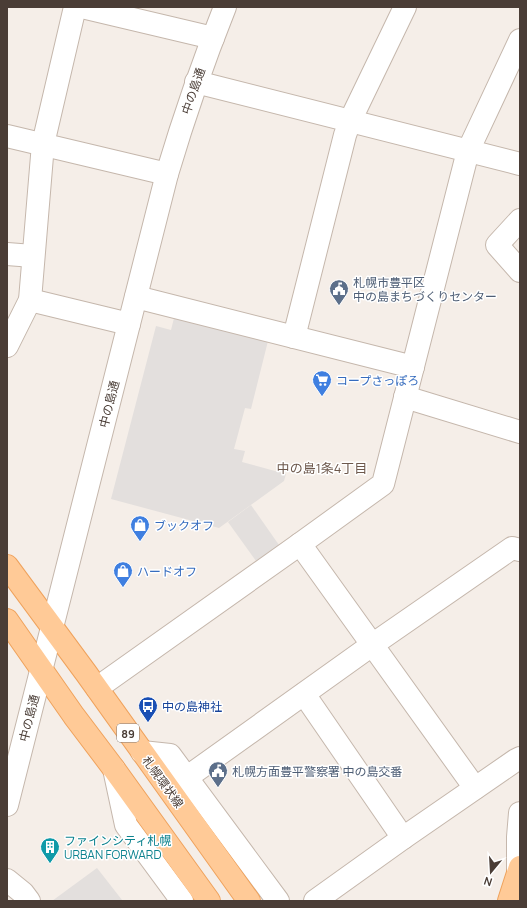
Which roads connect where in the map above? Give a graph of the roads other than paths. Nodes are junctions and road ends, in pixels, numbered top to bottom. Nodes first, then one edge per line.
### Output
1 (75, 7) edge
2 (82, 7) edge
3 (225, 7) edge
4 (405, 7) edge
5 (213, 38) junction
6 (520, 40) edge
7 (196, 82) junction
8 (350, 121) junction
9 (7, 136) edge
10 (43, 144) junction
11 (468, 152) junction
12 (520, 164) edge
13 (167, 174) junction
14 (520, 220) edge
15 (7, 254) edge
16 (33, 256) junction
17 (520, 271) edge
18 (136, 297) junction
19 (30, 300) junction
20 (129, 324) junction
21 (294, 337) junction
22 (7, 346) edge
23 (413, 367) junction
24 (405, 397) junction
25 (520, 432) edge
26 (300, 544) junction
27 (520, 550) edge
28 (7, 566) edge
29 (7, 620) edge
30 (52, 627) junction
31 (372, 645) junction
32 (42, 670) junction
33 (97, 688) junction
34 (304, 694) junction
35 (142, 752) junction
36 (520, 758) edge
37 (114, 769) junction
38 (186, 778) junction
39 (10, 779) edge
40 (475, 788) junction
41 (7, 805) edge
42 (520, 813) edge
43 (403, 838) junction
44 (519, 869) edge
45 (7, 880) edge
46 (28, 901) edge
47 (182, 901) edge
48 (209, 901) edge
49 (249, 901) edge
50 (278, 901) edge
51 (315, 901) edge
52 (509, 901) edge

1 - 10 street
2 - 5 street
3 - 5 street, 中の島通
4 - 8 street
5 - 7 street, 中の島通
6 - 11 street
7 - 8 street
7 - 13 street, 中の島通
8 - 11 street
8 - 21 street
9 - 10 street
10 - 13 street
10 - 16 street
11 - 12 street
11 - 23 street
13 - 18 street, 中の島通
14 - 17 street
15 - 16 street
16 - 19 street
18 - 20 street, 中の島通
18 - 21 street
19 - 20 street
19 - 22 street
20 - 30 street, 中の島通
21 - 23 street
23 - 24 street
24 - 25 street
24 - 26 street
26 - 31 street
26 - 33 street
27 - 31 street
28 - 30 main road, 札幌環状線 / 89
29 - 32 main road
30 - 32 street, 中の島通
30 - 33 main road, 札幌環状線 / 89
31 - 34 street
31 - 40 street
32 - 37 main road
32 - 39 street, 中の島通
33 - 35 main road, 札幌環状線 / 89
34 - 38 street
34 - 43 street
35 - 38 street
35 - 49 main road, 札幌環状線 / 89
36 - 40 street
37 - 47 street
37 - 48 main road
38 - 50 street
39 - 41 street, 中の島通
40 - 43 street
42 - 44 street
43 - 51 street
44 - 52 main road
45 - 46 street

